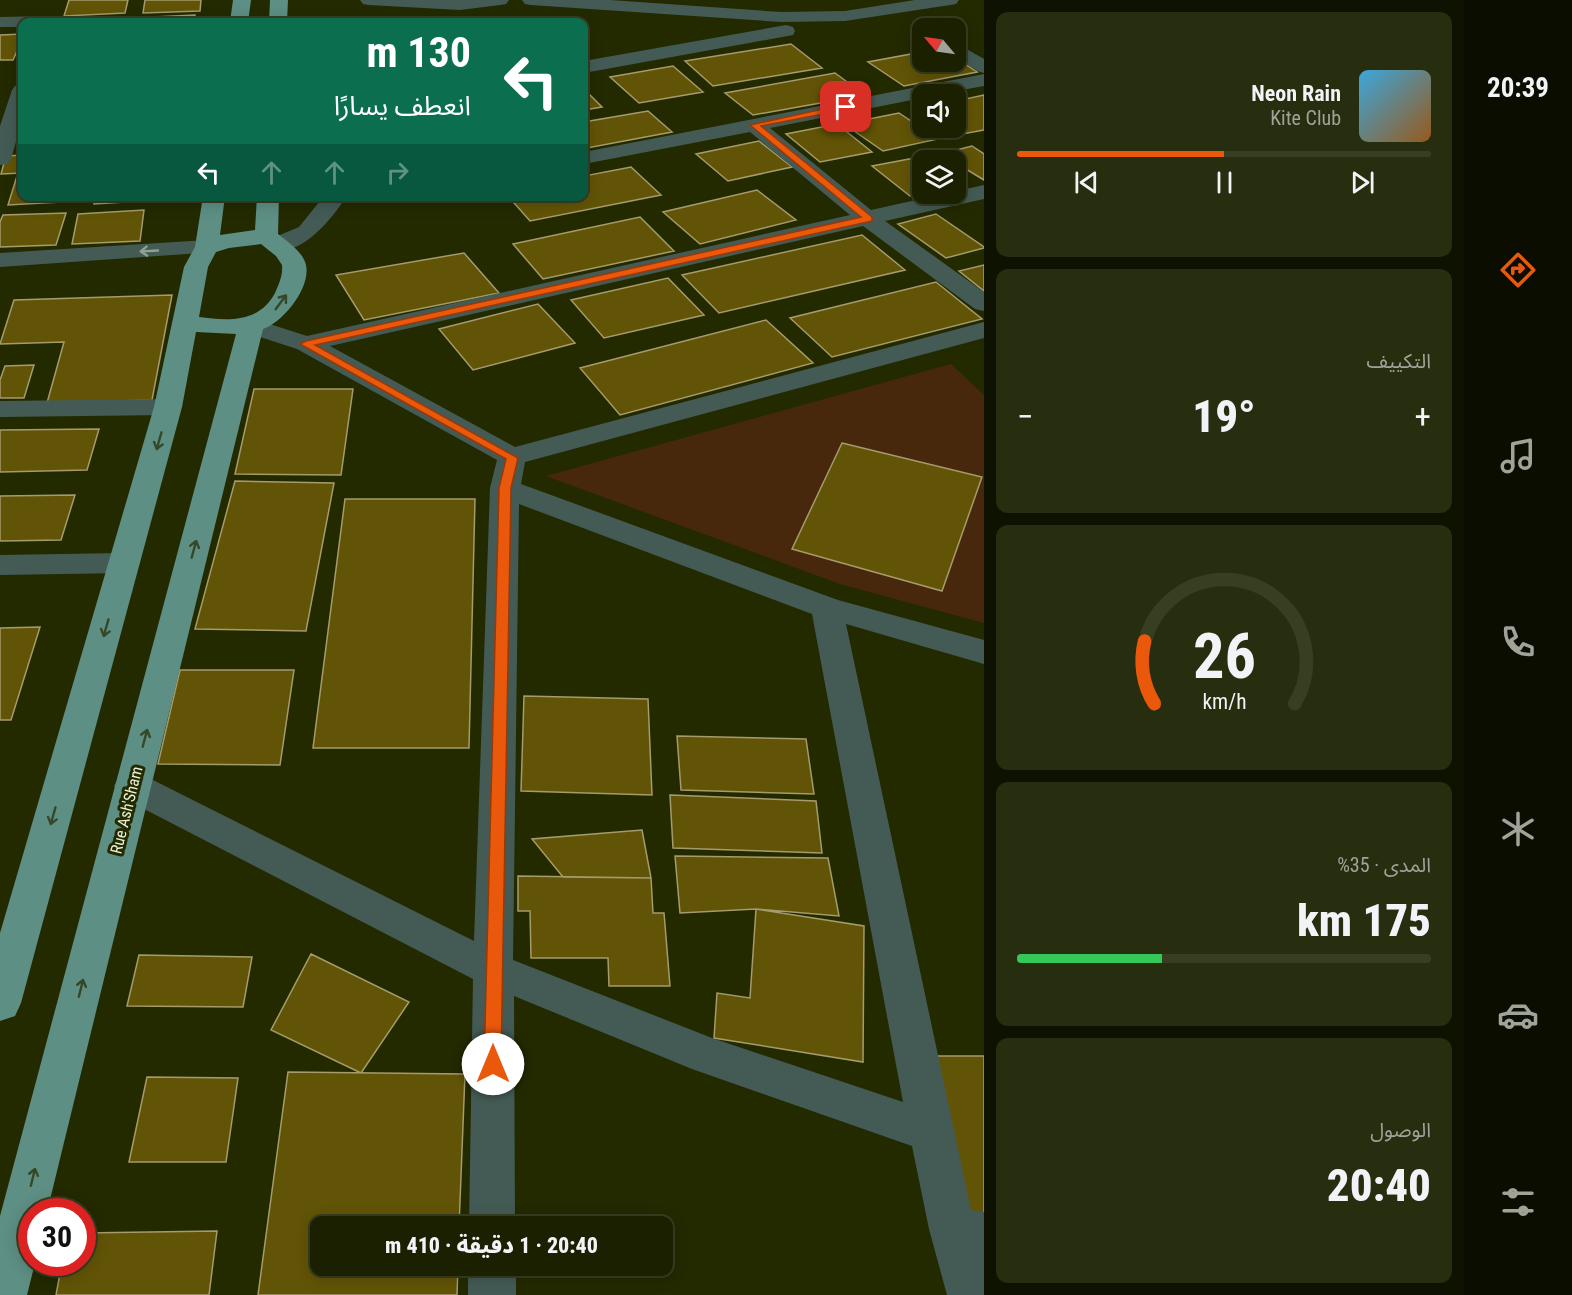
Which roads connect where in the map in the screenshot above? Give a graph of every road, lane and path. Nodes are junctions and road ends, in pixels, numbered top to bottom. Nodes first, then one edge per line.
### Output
1 (57, 0) edge
2 (242, 0) edge
3 (279, 0) edge
4 (369, 0) edge
5 (492, 0) edge
6 (531, 0) edge
7 (681, 0) edge
8 (950, 0) edge
9 (459, 5) junction
10 (885, 5) edge
11 (845, 16) junction
12 (50, 18) edge
13 (240, 18) edge
14 (278, 18) edge
15 (451, 18) edge
16 (0, 22) edge
17 (18, 22) edge
18 (912, 22) dead end
19 (966, 55) edge
20 (588, 66) edge
21 (984, 67) edge
22 (984, 80) edge
23 (18, 91) edge
24 (0, 93) edge
25 (18, 103) edge
26 (754, 125) junction
27 (588, 157) edge
28 (0, 159) edge
29 (984, 192) edge
30 (213, 201) edge
31 (268, 201) edge
32 (332, 201) edge
33 (868, 219) junction
34 (271, 241) junction
35 (202, 257) junction
36 (0, 260) edge
37 (0, 275) edge
38 (984, 304) edge
39 (185, 322) junction
40 (252, 326) junction
41 (978, 338) edge
42 (306, 344) junction
43 (168, 407) junction
44 (0, 409) edge
45 (508, 473) junction
46 (124, 563) junction
47 (0, 566) edge
48 (827, 608) junction
49 (984, 652) edge
50 (132, 786) junction
51 (493, 970) junction
52 (0, 1003) edge
53 (931, 1132) junction
54 (492, 1216) edge
55 (968, 1232) edge
56 (492, 1276) edge
57 (3, 1295) edge
58 (492, 1295) edge
59 (971, 1295) edge

1 - 12 street
2 - 13 main road
3 - 14 main road
4 - 9 street
5 - 9 street
6 - 11 street
7 - 10 street
8 - 10 street
9 - 15 street
10 - 11 street
10 - 18 street
11 - 20 street
16 - 17 street
19 - 21 street
22 - 26 street
23 - 24 street
25 - 28 street
26 - 27 street
26 - 33 street
29 - 33 street
30 - 35 main road
31 - 34 main road
32 - 34 street
33 - 38 street
33 - 42 street
34 - 35 main road
40 -> 34 main road
35 -> 36 street
35 - 37 street
35 - 39 main road
39 - 40 main road
39 - 43 main road
40 - 42 street
50 -> 40 main road, Rue Ash'Sham
41 - 45 street
42 - 45 street
43 - 44 street
43 -> 46 main road
45 - 48 street
45 - 51 street
46 - 47 street
46 -> 52 main road
48 - 49 street
48 - 53 street
50 - 51 street
57 -> 50 main road, Rue Ash'Sham
51 - 53 street
51 - 54 street
53 - 55 street
55 - 59 street
56 - 58 street

